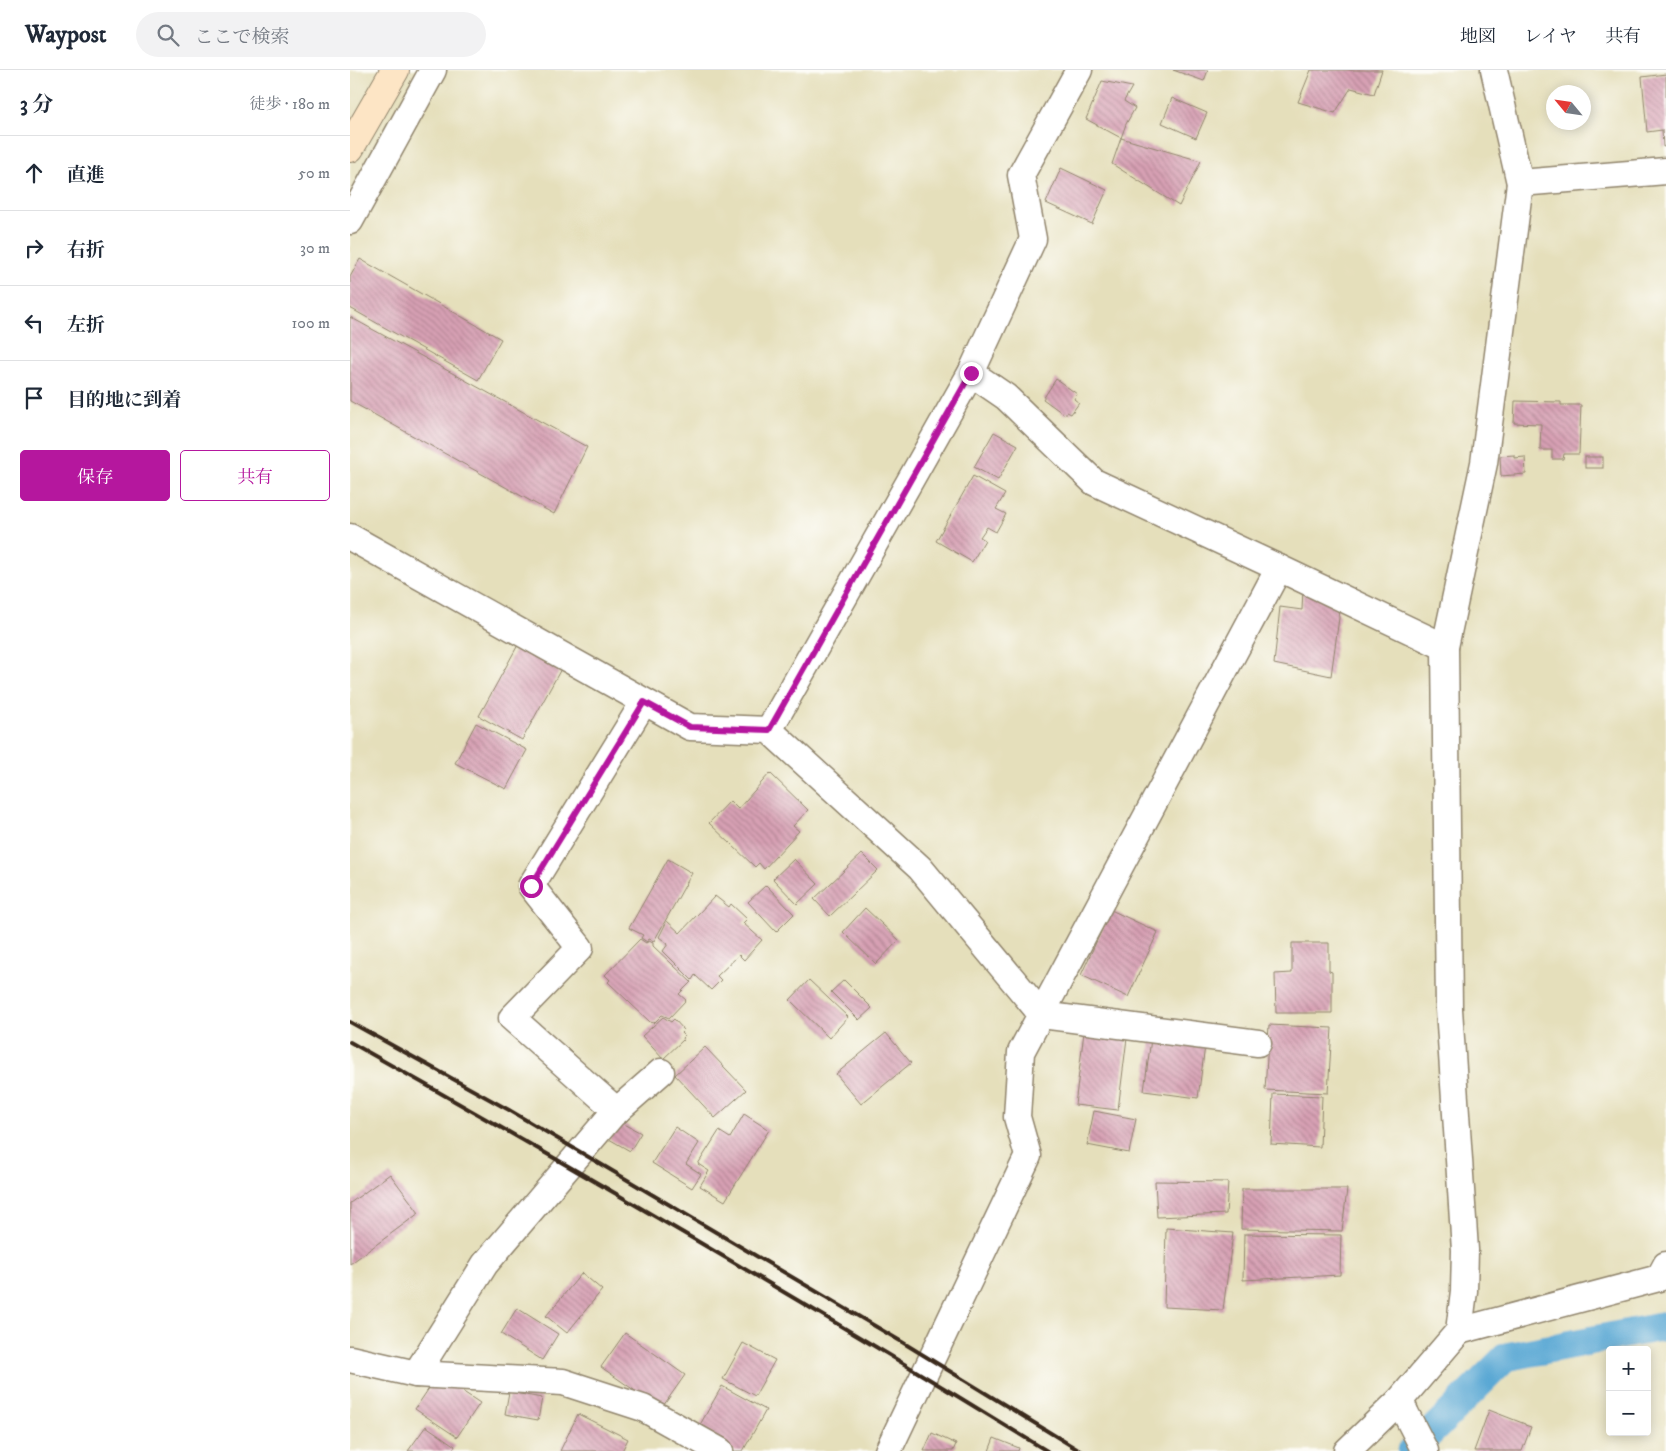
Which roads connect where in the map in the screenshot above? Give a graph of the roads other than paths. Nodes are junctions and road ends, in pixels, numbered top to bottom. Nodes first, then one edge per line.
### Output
1 (395, 70) edge
2 (433, 70) edge
3 (1079, 70) edge
4 (1494, 70) edge
5 (350, 148) edge
6 (1666, 171) edge
7 (1520, 182) junction
8 (350, 221) edge
9 (971, 373) junction
10 (350, 537) edge
11 (1279, 568) junction
12 (1446, 647) junction
13 (644, 702) junction
14 (769, 730) junction
15 (1042, 1015) junction
16 (1258, 1043) dead end
17 (661, 1072) dead end
18 (617, 1111) junction
19 (1666, 1265) edge
20 (1459, 1331) junction
21 (350, 1358) edge
22 (416, 1374) junction
23 (1403, 1407) junction
24 (720, 1451) edge
25 (888, 1451) edge
26 (1347, 1451) edge
27 (1425, 1451) edge

1 - 5 main road
2 - 8 street
3 - 9 street
4 - 7 street
6 - 7 street
7 - 12 street
9 - 11 street
9 - 14 street
10 - 13 street
11 - 12 street
11 - 15 street
12 - 20 street
13 - 14 street
13 - 18 street
14 - 15 street
15 - 16 street
15 - 25 street
17 - 18 street
18 - 22 street
19 - 20 street
20 - 23 street
21 - 22 street
22 - 24 street
23 - 26 street
23 - 27 street

